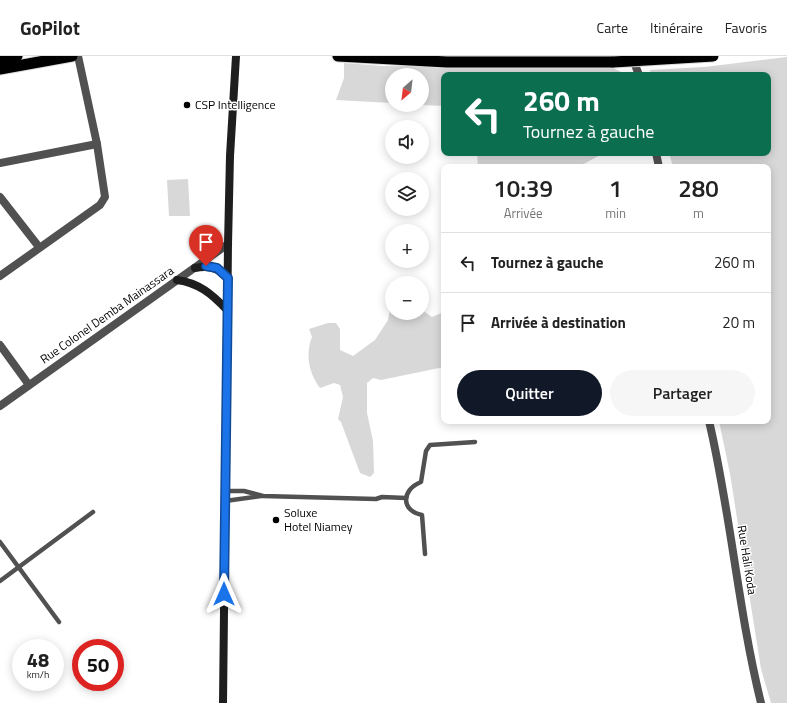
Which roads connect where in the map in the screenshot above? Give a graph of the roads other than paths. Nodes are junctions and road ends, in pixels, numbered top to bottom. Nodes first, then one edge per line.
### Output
1 (17, 56) edge
2 (72, 56) edge
3 (78, 56) edge
4 (236, 56) edge
5 (338, 56) edge
6 (632, 56) edge
7 (713, 56) edge
8 (0, 59) edge
9 (550, 59) edge
10 (0, 69) edge
11 (638, 72) edge
12 (97, 144) junction
13 (0, 163) edge
14 (0, 197) edge
15 (228, 244) junction
16 (39, 247) junction
17 (195, 268) junction
18 (0, 276) edge
19 (228, 278) junction
20 (177, 280) junction
21 (227, 310) junction
22 (0, 345) edge
23 (29, 385) junction
24 (0, 406) edge
25 (710, 424) edge
26 (475, 442) dead end
27 (225, 492) junction
28 (263, 496) junction
29 (406, 498) junction
30 (224, 501) junction
31 (93, 512) dead end
32 (0, 542) edge
33 (425, 554) dead end
34 (19, 568) junction
35 (0, 581) edge
36 (59, 622) dead end
37 (223, 703) edge
38 (761, 703) edge

1 - 8 highway
2 - 10 highway
3 - 12 street
4 - 15 main road
5 - 9 highway
6 - 11 street
7 - 9 highway, bridge
12 - 13 street
12 - 16 street
14 - 16 street
15 - 17 street, Rue Colonel Demba Mainassara
15 - 19 main road
16 - 18 street
17 - 19 main road
17 - 20 street, Rue Colonel Demba Mainassara
19 - 21 main road
20 - 21 main road
20 - 23 street, Rue Colonel Demba Mainassara
21 - 27 main road
22 - 23 street
23 - 24 street, Rue Colonel Demba Mainassara
25 - 38 street, Rue Hali Koda
26 - 29 lane
27 - 28 lane
27 - 30 main road
28 - 29 lane
28 - 30 lane
29 - 33 lane
30 - 37 main road
31 - 34 lane
32 - 34 lane
34 - 35 lane
34 - 36 lane

